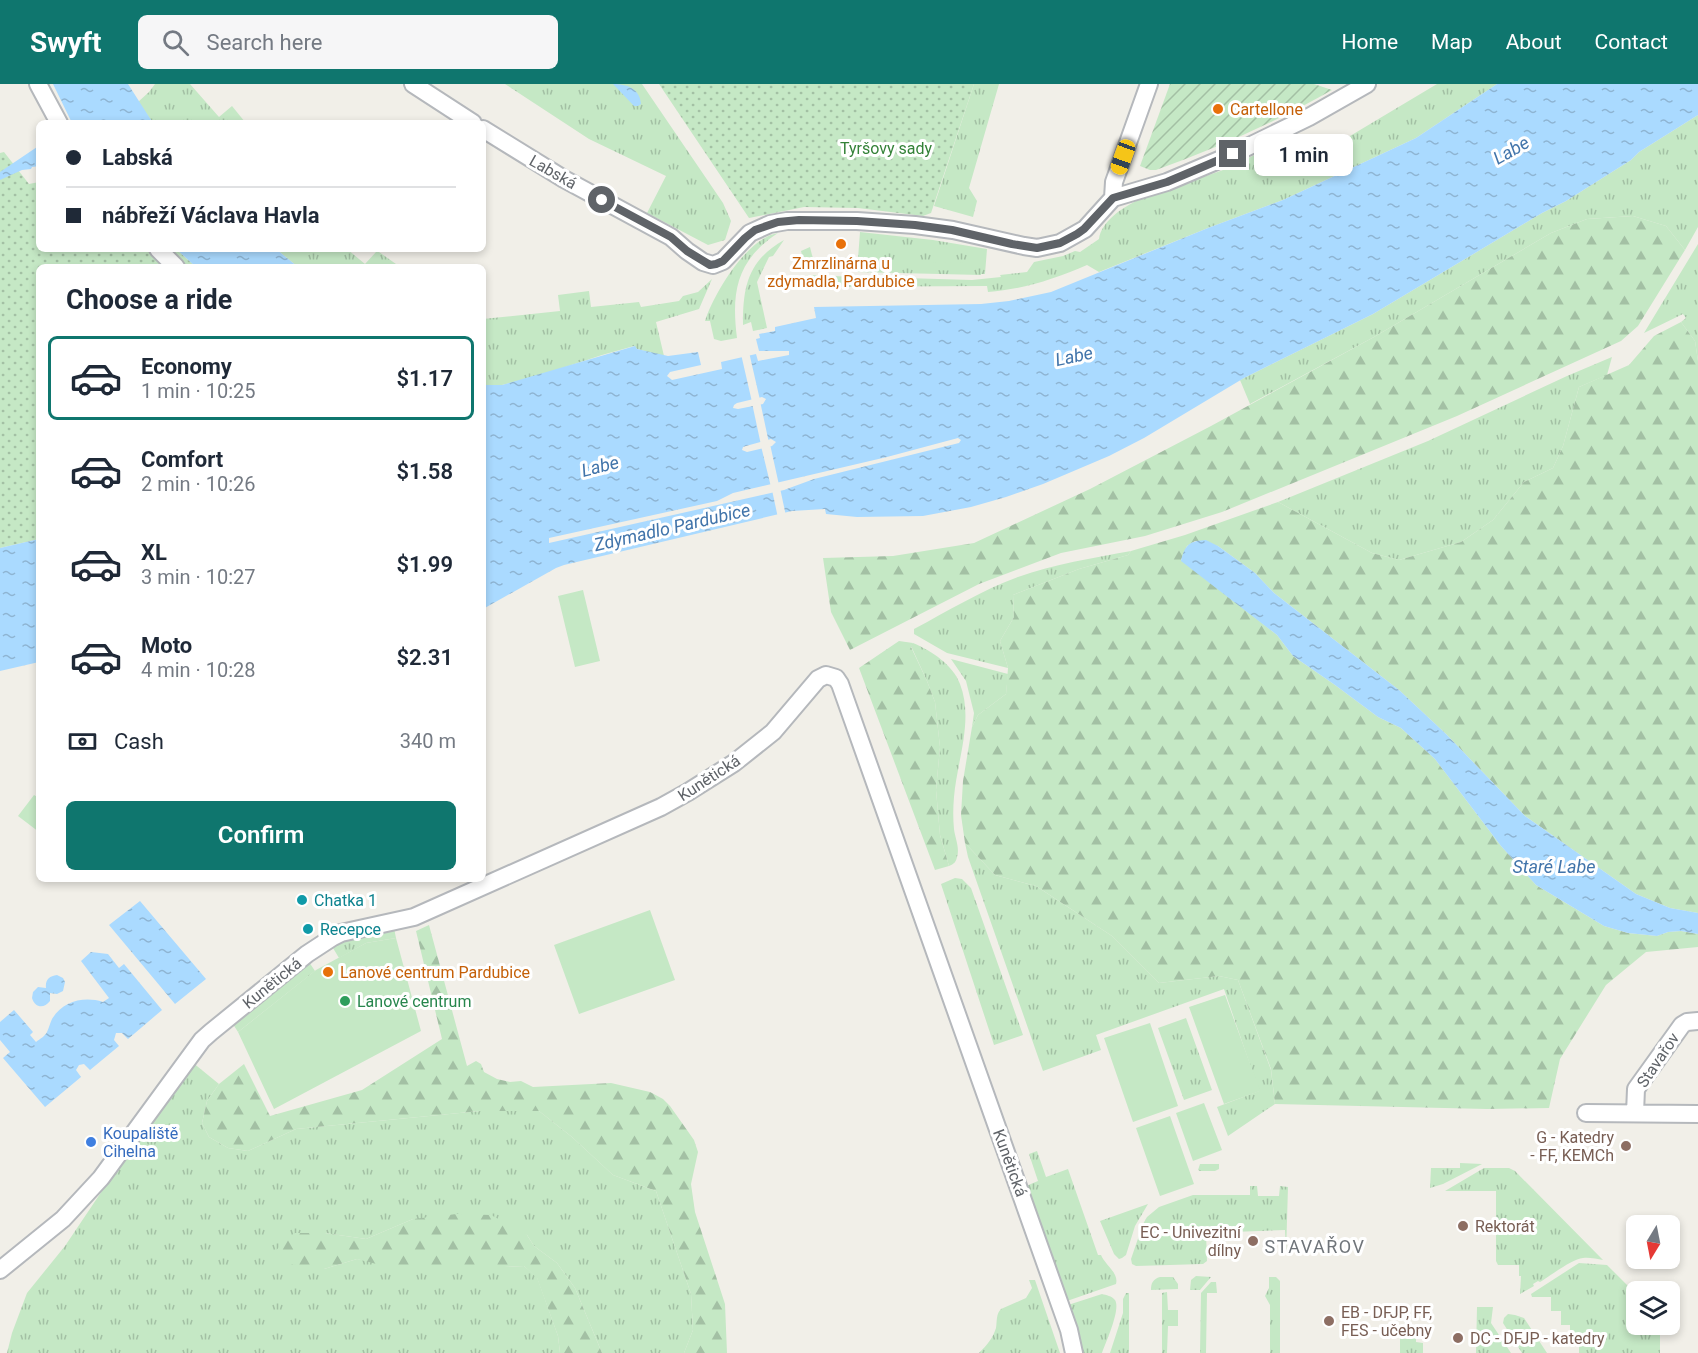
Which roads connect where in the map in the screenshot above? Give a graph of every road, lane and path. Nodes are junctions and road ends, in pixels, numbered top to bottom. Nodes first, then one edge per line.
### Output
1 (38, 84) edge
2 (413, 84) edge
3 (1149, 84) edge
4 (1367, 84) edge
5 (55, 116) edge
6 (468, 120) edge
7 (486, 131) edge
8 (1113, 198) junction
9 (161, 252) edge
10 (173, 264) edge
11 (1698, 1021) edge
12 (1586, 1113) dead end
13 (1635, 1113) junction
14 (1698, 1114) edge
15 (0, 1270) edge
16 (1074, 1353) edge

1 - 5 street
2 - 6 street
3 - 8 street
4 - 8 street
7 - 8 street, Labská
9 - 10 street
11 - 13 street, Stavařov
12 - 13 street, Stavařov
13 - 14 street, Stavařov
15 - 16 street, Kunětická

